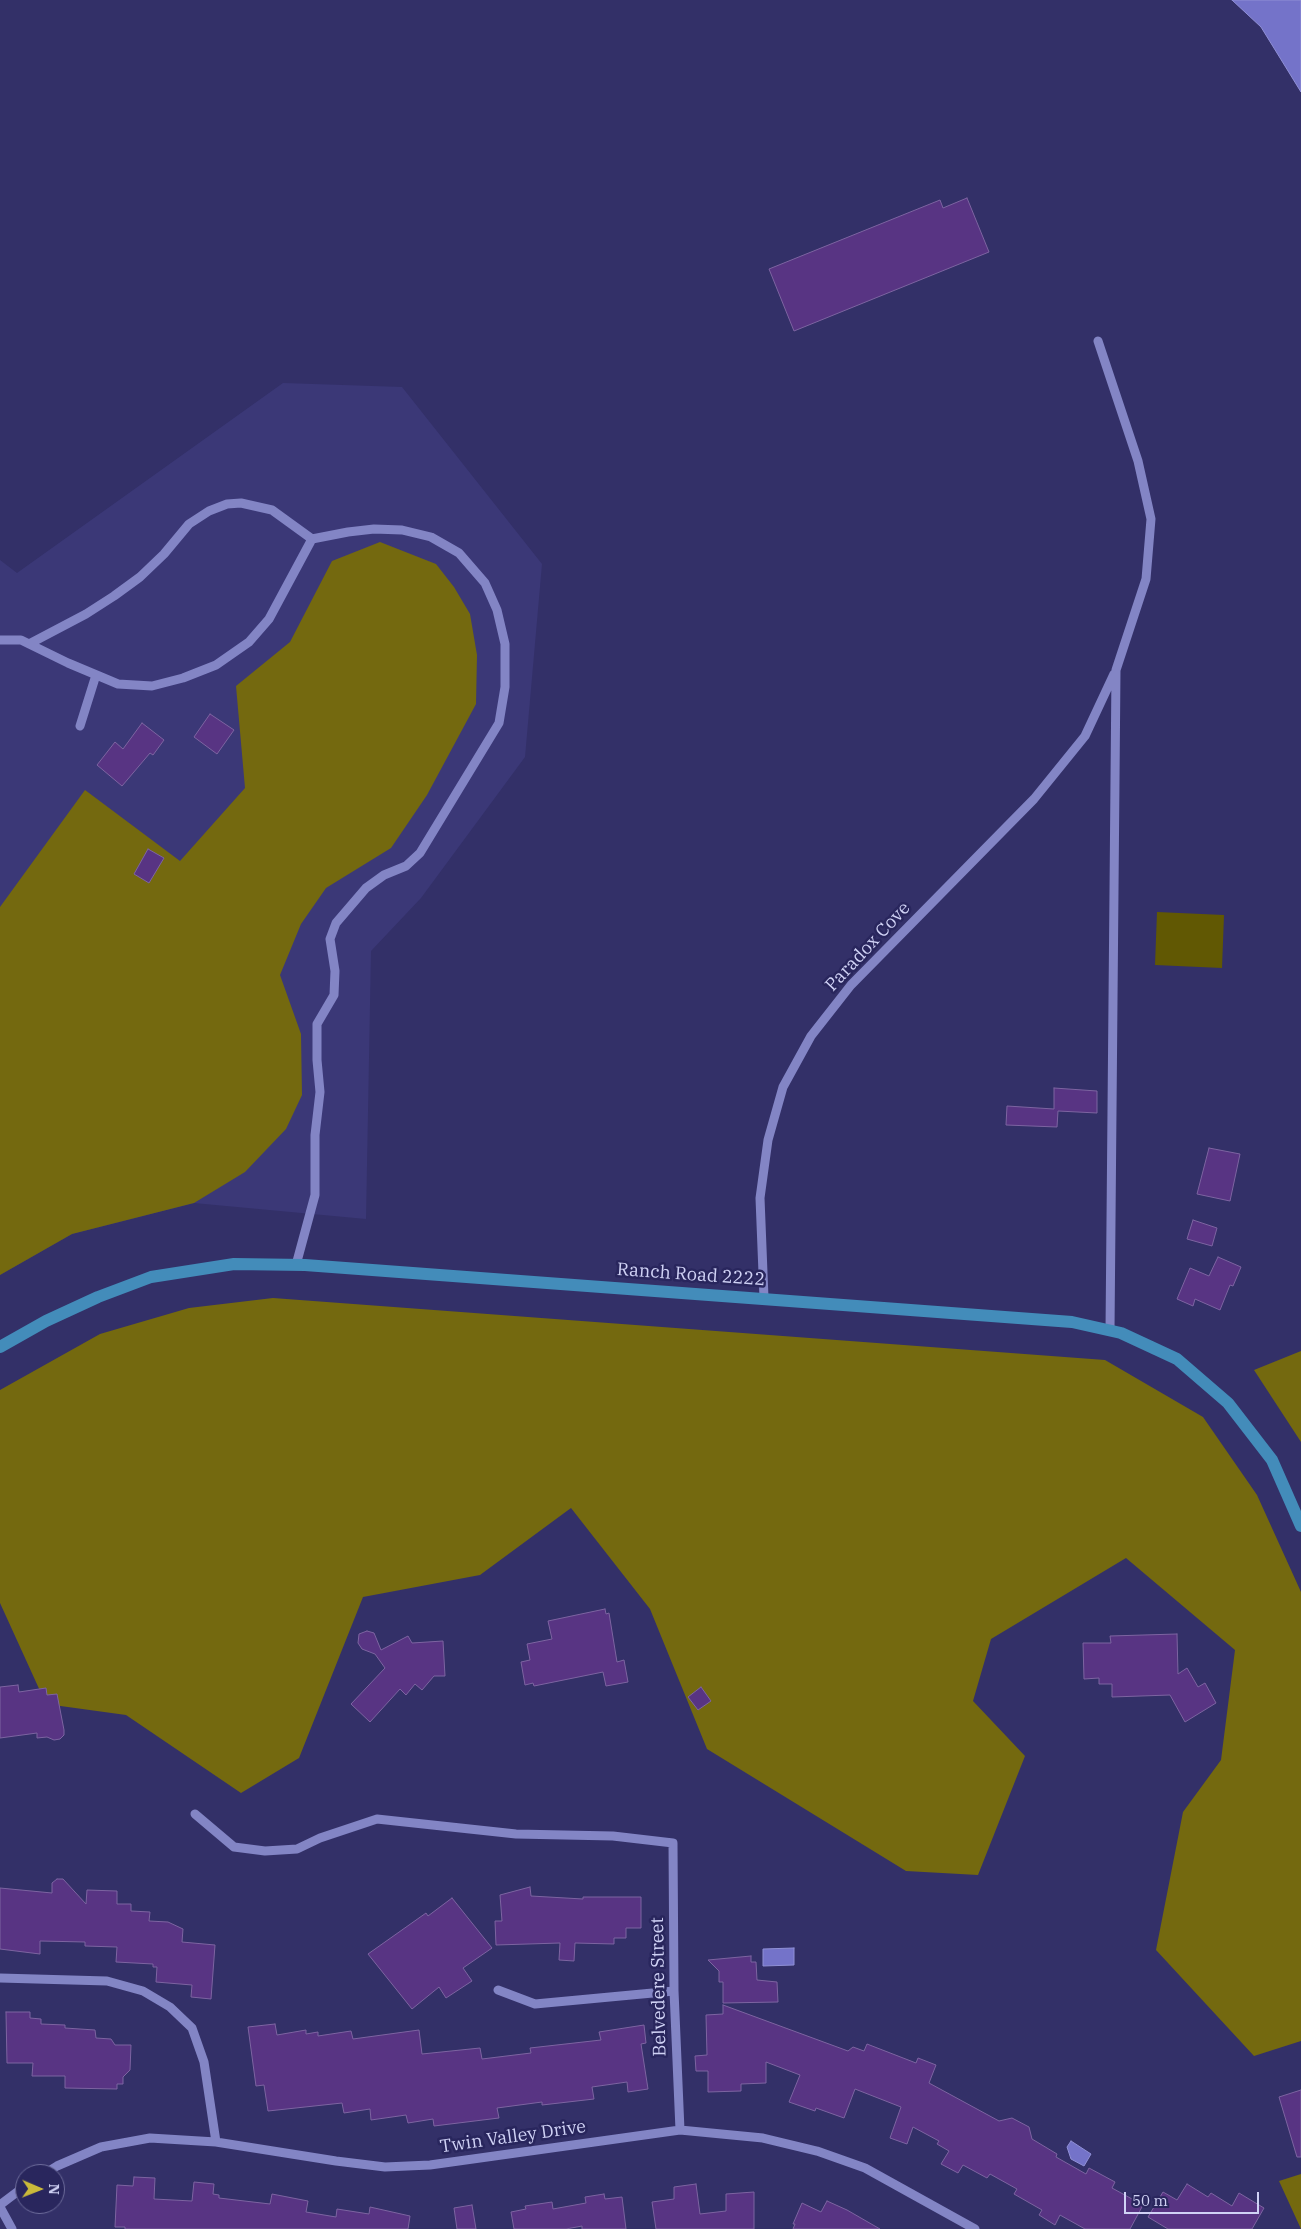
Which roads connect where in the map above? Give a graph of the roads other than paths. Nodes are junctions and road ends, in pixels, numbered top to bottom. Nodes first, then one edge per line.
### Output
1 (1098, 341) dead end
2 (312, 540) junction
3 (0, 640) edge
4 (29, 644) junction
5 (1116, 670) junction
6 (96, 675) junction
7 (80, 726) dead end
8 (296, 1265) junction
9 (764, 1298) junction
10 (1110, 1330) junction
11 (0, 1346) edge
12 (1301, 1526) edge
13 (195, 1814) dead end
14 (0, 1978) edge
15 (498, 1990) dead end
16 (674, 1991) junction
17 (680, 2130) junction
18 (216, 2142) junction
19 (62, 2164) edge
20 (15, 2194) edge
21 (0, 2206) edge
22 (12, 2229) edge
23 (975, 2229) edge

1 - 5 street
2 - 4 street
2 - 6 street
2 - 8 street
3 - 4 street
4 - 6 street
5 - 9 street, Paradox Cove
5 - 10 street
6 - 7 street
8 - 9 main road, Ranch Road 2222
8 - 11 main road, Ranch Road 2222
9 - 10 main road, Ranch Road 2222
10 - 12 main road, Ranch Road 2222
13 - 16 street, Belvedere Street
14 - 18 street
15 - 16 street
16 - 17 street, Belvedere Street
17 - 18 street, Twin Valley Drive
17 - 23 street, Twin Valley Drive
18 - 19 street, Twin Valley Drive
20 - 21 street
21 - 22 street

